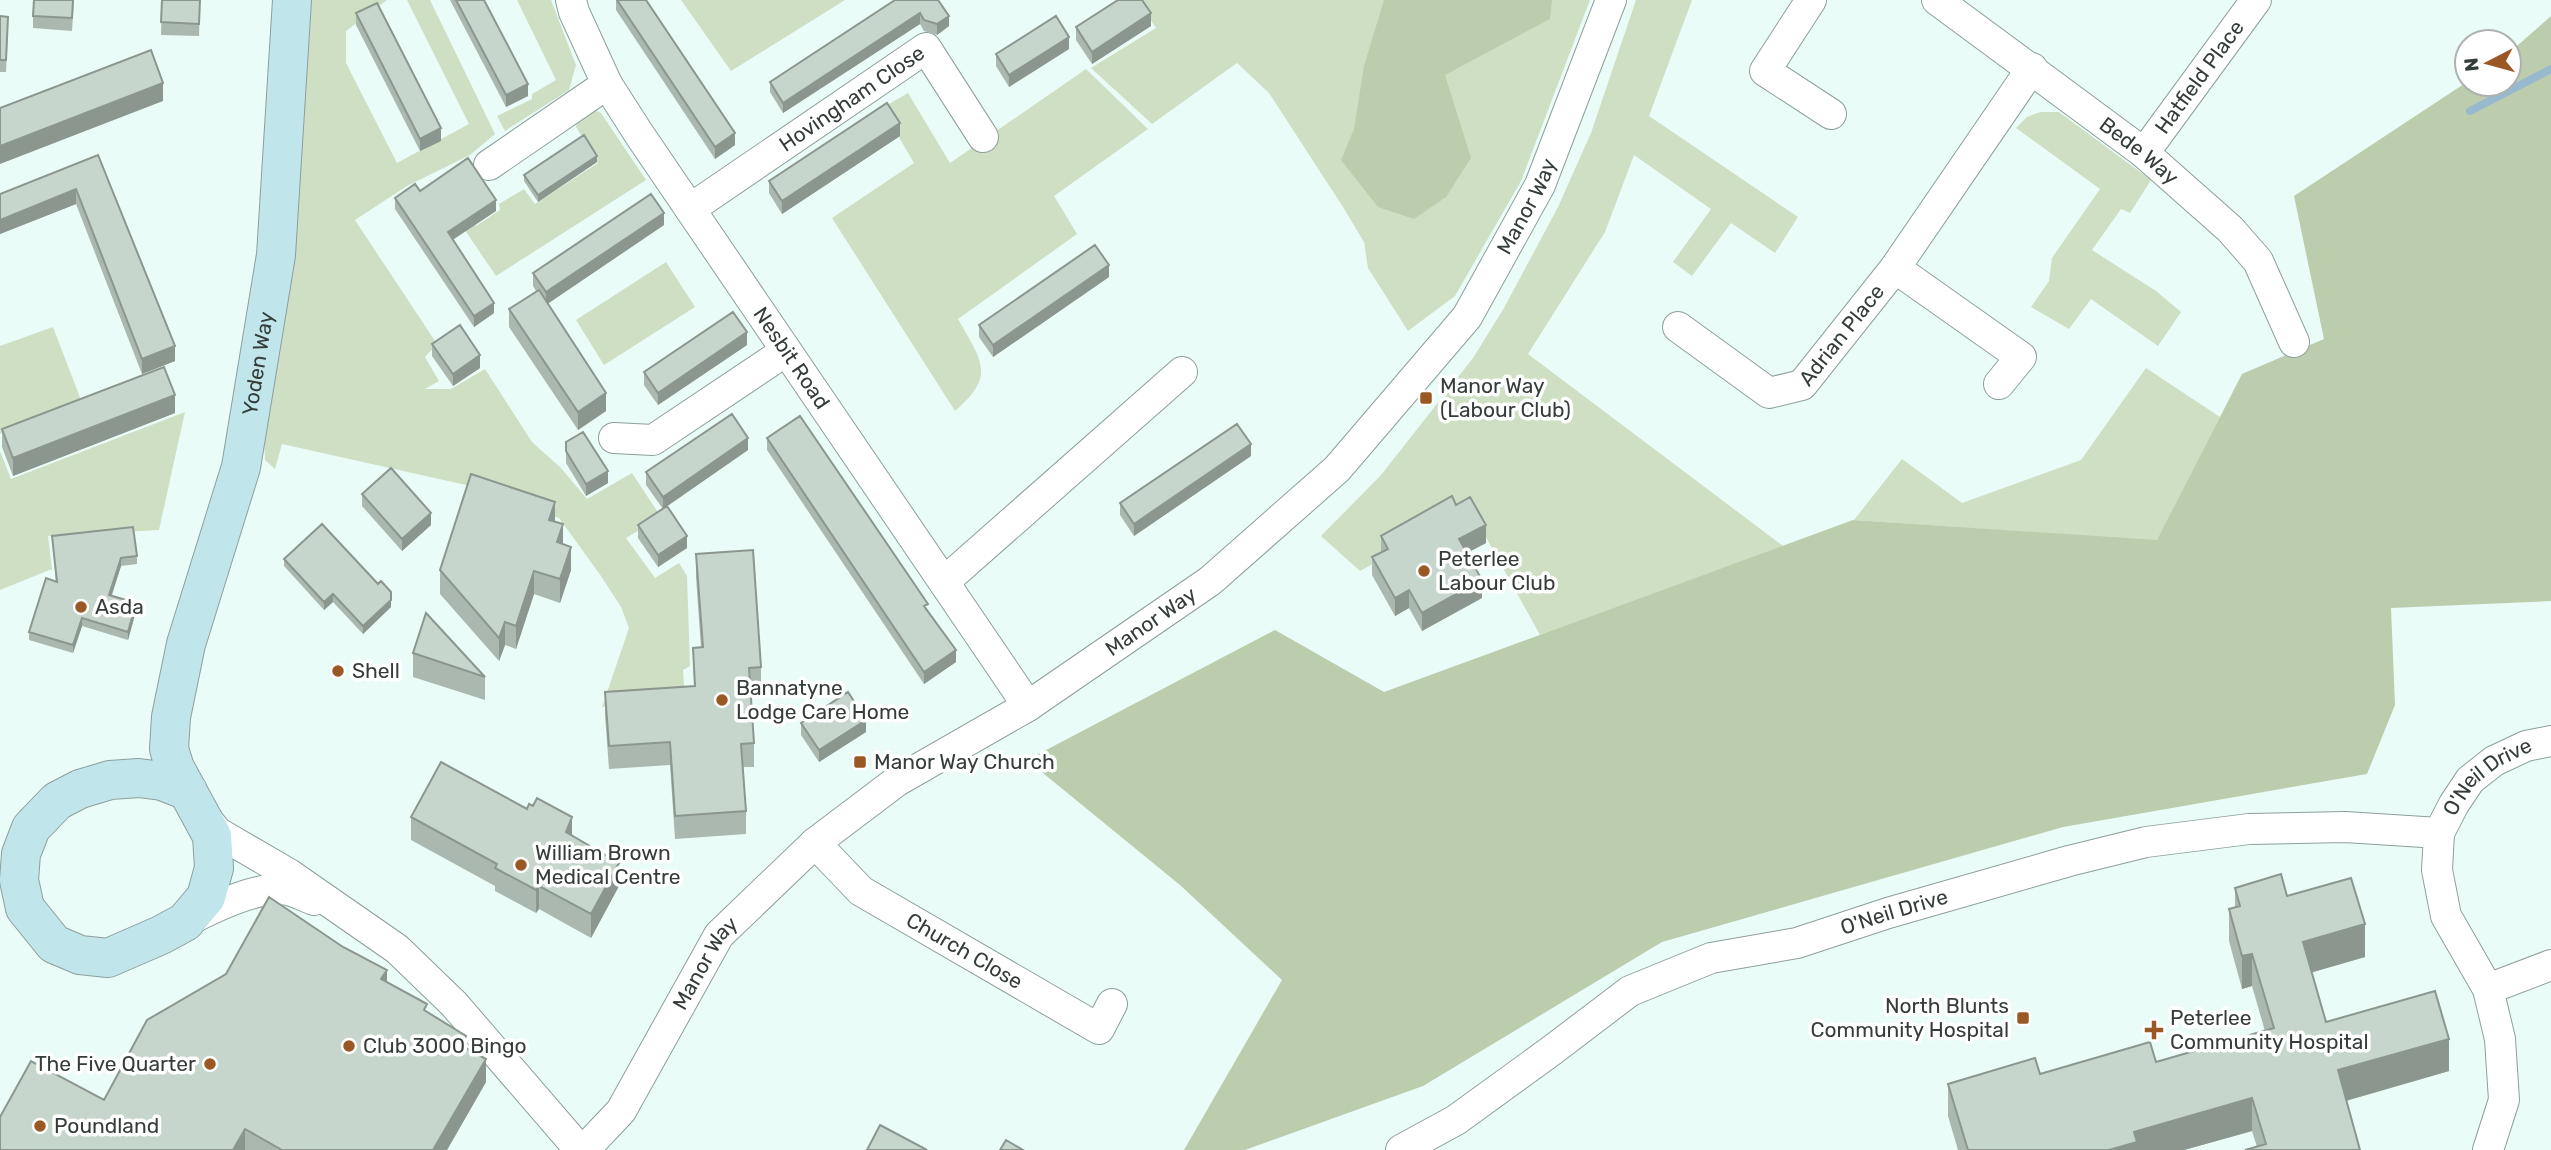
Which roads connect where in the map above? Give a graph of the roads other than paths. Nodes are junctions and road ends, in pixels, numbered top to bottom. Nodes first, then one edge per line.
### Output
1 (292, 0) edge
2 (571, 0) edge
3 (1611, 0) edge
4 (1811, 0) edge
5 (1937, 0) edge
6 (2256, 0) edge
7 (2032, 68) junction
8 (607, 84) junction
9 (1831, 114) dead end
10 (983, 137) dead end
11 (2144, 153) junction
12 (489, 165) dead end
13 (690, 209) junction
14 (1895, 268) junction
15 (1678, 327) dead end
16 (2294, 342) dead end
17 (786, 351) junction
18 (1182, 372) dead end
19 (1999, 384) dead end
20 (614, 438) dead end
21 (945, 581) junction
22 (1028, 706) junction
23 (171, 717) junction
24 (2551, 741) edge
25 (110, 780) junction
26 (57, 801) junction
27 (194, 801) junction
28 (0, 825) edge
29 (2439, 833) junction
30 (816, 843) junction
31 (13, 897) edge
32 (337, 908) junction
33 (186, 922) junction
34 (2551, 965) edge
35 (2488, 989) junction
36 (1112, 1004) dead end
37 (582, 1150) edge
38 (1401, 1150) edge
39 (2488, 1150) edge

1 - 23 main road, Yoden Way
2 - 8 street, Nesbit Road
3 - 22 street, Manor Way
4 - 9 street
5 - 7 street, Bede Way
6 - 11 street, Hatfield Place
7 - 11 street, Bede Way
7 - 14 street, Adrian Place
8 - 12 street
8 - 13 street, Nesbit Road
10 - 13 street, Hovingham Close
11 - 16 street, Bede Way
13 - 17 street, Nesbit Road
14 - 15 street, Adrian Place
14 - 19 street, Adrian Place
17 - 20 street
17 - 21 street, Nesbit Road
18 - 21 street
21 - 22 street, Nesbit Road
22 - 30 street, Manor Way
23 - 25 main road, Yoden Way
23 - 27 main road, Yoden Way
24 - 29 street, O'Neil Drive
25 - 26 main road
25 - 27 main road
26 - 28 main road
26 - 31 main road
27 - 32 street
27 - 33 main road
29 - 35 street, O'Neil Drive
29 - 38 street, O'Neil Drive
30 - 36 street, Church Close
30 - 37 street, Manor Way
31 - 33 main road
32 - 33 street
32 - 37 street
34 - 35 street
35 - 39 street, O'Neil Drive

